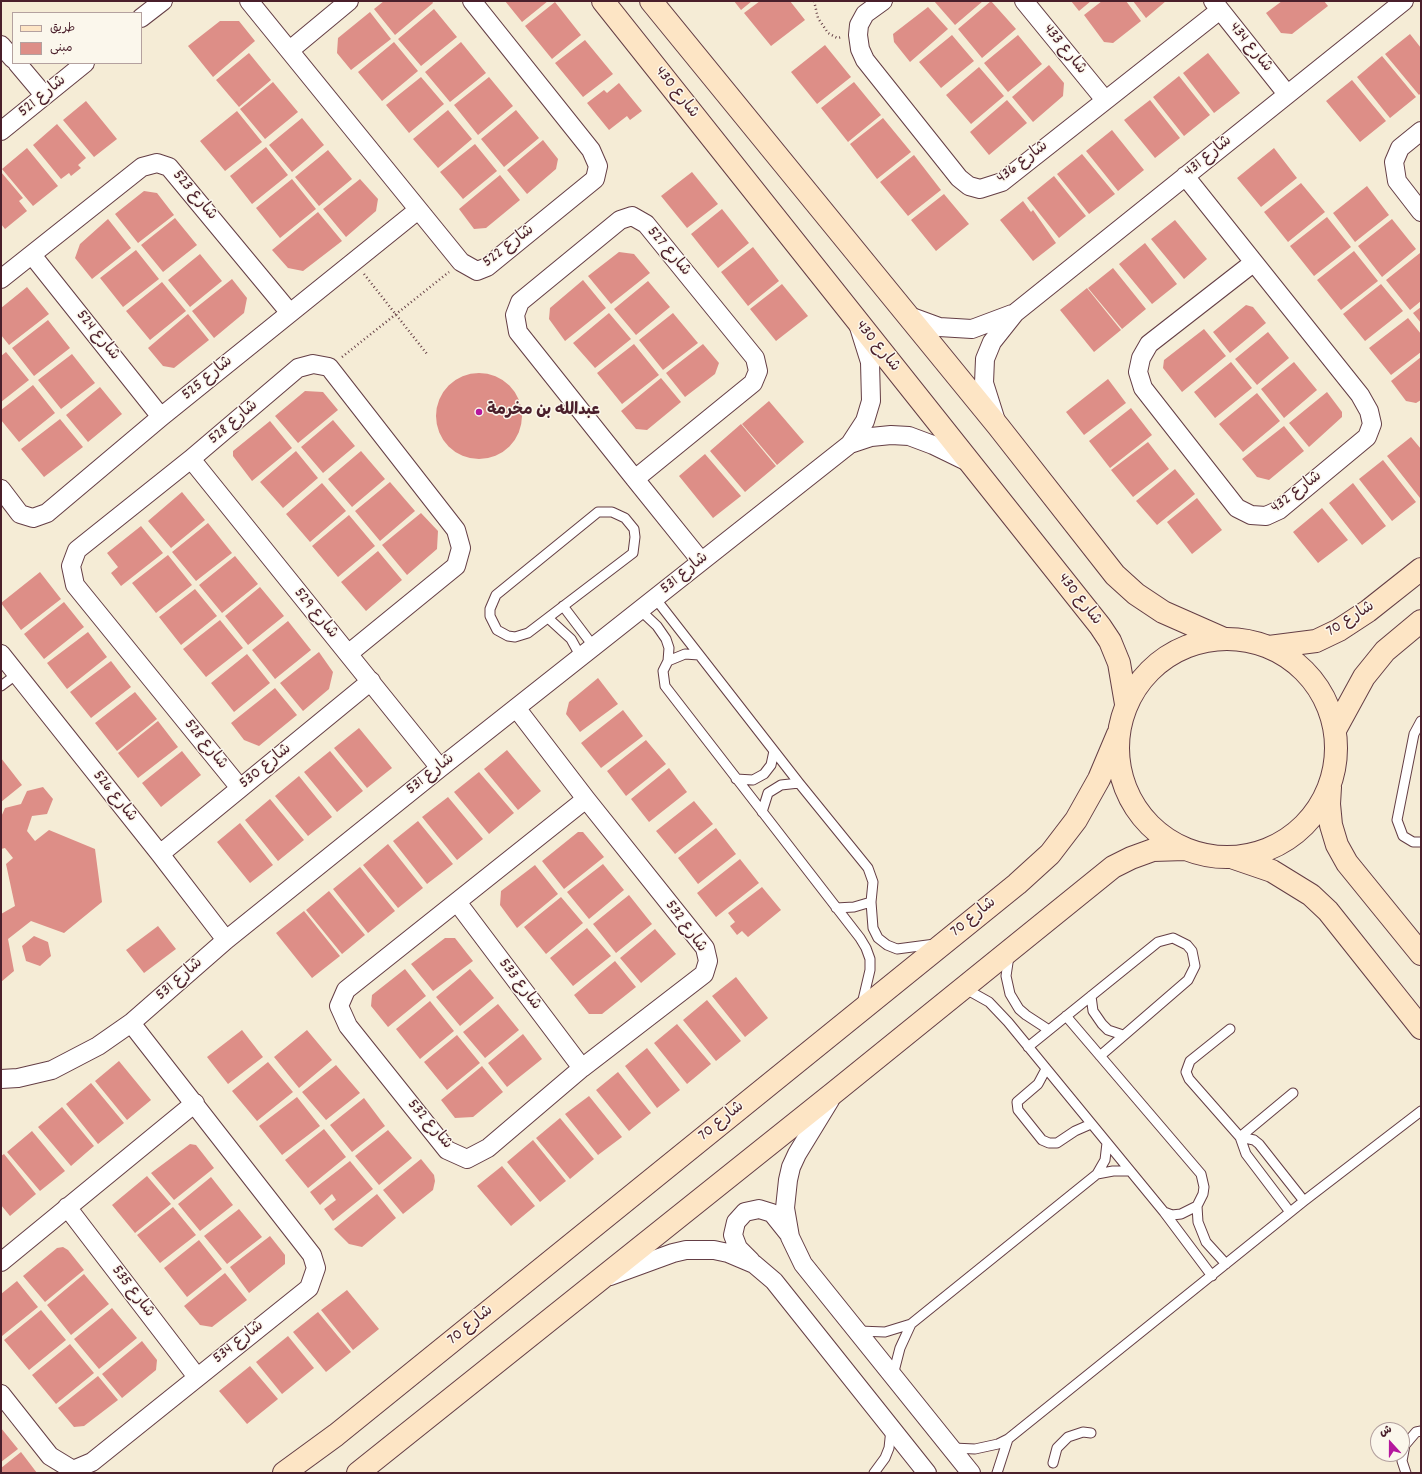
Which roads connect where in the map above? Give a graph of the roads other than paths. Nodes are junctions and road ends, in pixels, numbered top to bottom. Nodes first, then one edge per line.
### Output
1 (249, 1) edge
2 (350, 1) edge
3 (472, 1) edge
4 (603, 1) edge
5 (651, 1) edge
6 (883, 1) edge
7 (1024, 1) edge
8 (1404, 1) edge
9 (1216, 6) edge
10 (1, 45) edge
11 (290, 50) junction
12 (12, 58) edge
13 (18, 64) edge
14 (83, 64) edge
15 (1287, 94) junction
16 (44, 95) junction
17 (1105, 100) junction
18 (1, 131) edge
19 (1421, 131) edge
20 (1185, 176) junction
21 (418, 210) junction
22 (1421, 212) edge
23 (32, 255) junction
24 (1253, 263) junction
25 (1, 279) edge
26 (290, 313) junction
27 (1015, 313) junction
28 (909, 316) junction
29 (857, 322) junction
30 (161, 417) junction
31 (998, 426) junction
32 (850, 444) junction
33 (191, 459) junction
34 (970, 463) junction
35 (635, 479) junction
36 (1, 489) edge
37 (700, 561) junction
38 (1421, 569) edge
39 (655, 598) junction
40 (563, 606) junction
41 (640, 610) junction
42 (548, 618) junction
43 (1419, 624) edge
44 (1222, 638) junction
45 (1269, 647) junction
46 (588, 652) junction
47 (1, 654) edge
48 (348, 654) junction
49 (699, 655) junction
50 (668, 661) junction
51 (17, 674) junction
52 (371, 681) junction
53 (1, 686) edge
54 (1126, 704) junction
55 (517, 709) junction
56 (1421, 721) edge
57 (1335, 730) junction
58 (1118, 734) junction
59 (774, 751) junction
60 (440, 768) junction
61 (736, 779) junction
62 (798, 783) junction
63 (1330, 784) junction
64 (240, 788) junction
65 (586, 799) junction
66 (762, 812) junction
67 (1421, 842) edge
68 (1185, 849) junction
69 (160, 854) junction
70 (1229, 857) junction
71 (456, 902) junction
72 (871, 902) junction
73 (836, 908) junction
74 (226, 940) junction
75 (944, 942) junction
76 (1011, 950) junction
77 (1421, 954) edge
78 (964, 988) junction
79 (1091, 996) junction
80 (861, 1008) junction
81 (1066, 1016) junction
82 (131, 1023) junction
83 (1421, 1028) edge
84 (1230, 1029) dead end
85 (1048, 1030) junction
86 (1123, 1035) junction
87 (1028, 1046) junction
88 (1100, 1056) junction
89 (582, 1068) junction
90 (1046, 1069) junction
91 (1, 1080) edge
92 (836, 1091) junction
93 (1293, 1093) dead end
94 (195, 1103) junction
95 (1421, 1111) edge
96 (1091, 1124) junction
97 (1240, 1137) junction
98 (1107, 1143) junction
99 (1130, 1171) junction
100 (1097, 1174) junction
101 (1304, 1201) junction
102 (1197, 1206) junction
103 (66, 1207) junction
104 (1164, 1212) junction
105 (1290, 1212) junction
106 (790, 1237) junction
107 (1, 1262) edge
108 (754, 1264) junction
109 (1226, 1264) junction
110 (1212, 1276) junction
111 (600, 1280) junction
112 (911, 1324) junction
113 (858, 1331) junction
114 (893, 1374) junction
115 (197, 1377) junction
116 (1, 1394) edge
117 (891, 1428) junction
118 (1421, 1431) edge
119 (1091, 1433) dead end
120 (1008, 1439) junction
121 (952, 1448) junction
122 (1053, 1463) dead end
123 (284, 1473) edge
124 (358, 1473) edge
125 (874, 1473) edge
126 (927, 1473) edge
127 (971, 1473) edge
128 (997, 1473) edge
129 (1406, 1473) edge

1 - 11 street, شارع 522
2 - 11 street
3 - 21 street, شارع 522
4 - 29 main road, شارع 430
5 - 28 main road
6 - 17 street, شارع 436
7 - 17 street, شارع 433
8 - 15 street, شارع 431
9 - 15 street, شارع 434
9 - 17 street, شارع 436
10 - 12 street
11 - 21 street, شارع 522
13 - 16 street
14 - 16 street, شارع 521
15 - 20 street, شارع 431
16 - 18 street, شارع 521
19 - 22 street
20 - 24 street, شارع 432
20 - 27 street, شارع 431
21 - 26 street, شارع 525
23 - 25 street, شارع 523
23 - 26 street, شارع 523
23 - 30 street, شارع 524
24 - 24 street, شارع 432
26 - 30 street, شارع 525
27 - 28 street, شارع 431
27 - 31 street, شارع 431
28 - 31 main road
29 - 32 street, شارع 531
29 - 34 main road, شارع 430
30 - 36 street, شارع 525
31 - 44 main road
32 - 34 street, شارع 531
32 - 37 street, شارع 531
33 - 48 street, شارع 529
33 - 48 street, شارع 528
33 - 64 street, شارع 528
34 - 54 main road, شارع 430
35 - 35 street, شارع 527
35 - 37 street, شارع 527
37 - 39 street, شارع 531
38 - 45 main road, شارع 70
39 - 41 street, شارع 531
39 - 49 lane
40 - 42 lane
40 - 42 lane
40 - 46 lane
41 - 46 street, شارع 531
41 - 50 lane
42 - 46 lane
43 - 57 main road
44 - 45 main road
44 - 54 main road
45 - 57 main road
46 - 55 street, شارع 531
47 - 51 street, شارع 526
48 - 52 street, شارع 529
49 - 50 lane
49 - 59 lane
50 - 61 lane
51 - 53 lane
51 - 69 street, شارع 526
52 - 60 street, شارع 529
52 - 64 street, شارع 530
54 - 58 main road
55 - 60 street, شارع 531
55 - 65 street, شارع 532
56 - 67 lane
57 - 63 main road
58 - 68 main road
58 - 75 main road, شارع 70
59 - 61 lane
59 - 62 lane
60 - 74 street, شارع 531
61 - 66 lane
62 - 66 lane
62 - 72 lane
63 - 70 main road
63 - 77 main road
64 - 69 street, شارع 530
65 - 71 street, شارع 532
65 - 89 street, شارع 532
66 - 73 lane
68 - 70 main road
68 - 76 main road
69 - 74 street, شارع 526
70 - 83 main road
71 - 89 street, شارع 533
71 - 89 street, شارع 532
72 - 73 lane
72 - 75 lane
73 - 80 lane
74 - 82 street, شارع 531
75 - 80 main road, شارع 70
76 - 78 main road
76 - 85 lane
78 - 87 lane
78 - 92 main road
79 - 81 lane
79 - 86 lane
79 - 86 lane
80 - 123 main road, شارع 70
81 - 85 lane
81 - 88 lane
82 - 91 street, شارع 531
82 - 94 street, شارع 534
84 - 97 lane
85 - 87 lane
86 - 88 lane
87 - 90 lane
88 - 102 lane
90 - 96 lane
90 - 96 lane
92 - 106 street
92 - 111 main road
93 - 97 lane
94 - 103 street
94 - 115 street, شارع 534
95 - 101 lane
96 - 98 lane
97 - 101 lane
97 - 105 lane
98 - 99 lane
98 - 100 lane
99 - 100 lane
99 - 104 lane
100 - 112 lane
101 - 105 lane
102 - 104 lane
102 - 109 lane
103 - 107 street
103 - 115 street, شارع 535
104 - 110 lane
105 - 109 lane
106 - 108 street
106 - 113 street
108 - 111 street
108 - 117 street
109 - 110 lane
110 - 120 lane
111 - 124 main road
112 - 113 lane
112 - 114 lane
113 - 114 street
114 - 121 street
115 - 116 street, شارع 534
117 - 125 lane
117 - 126 street
118 - 129 lane
119 - 122 lane
120 - 121 lane
120 - 128 lane
121 - 127 street

